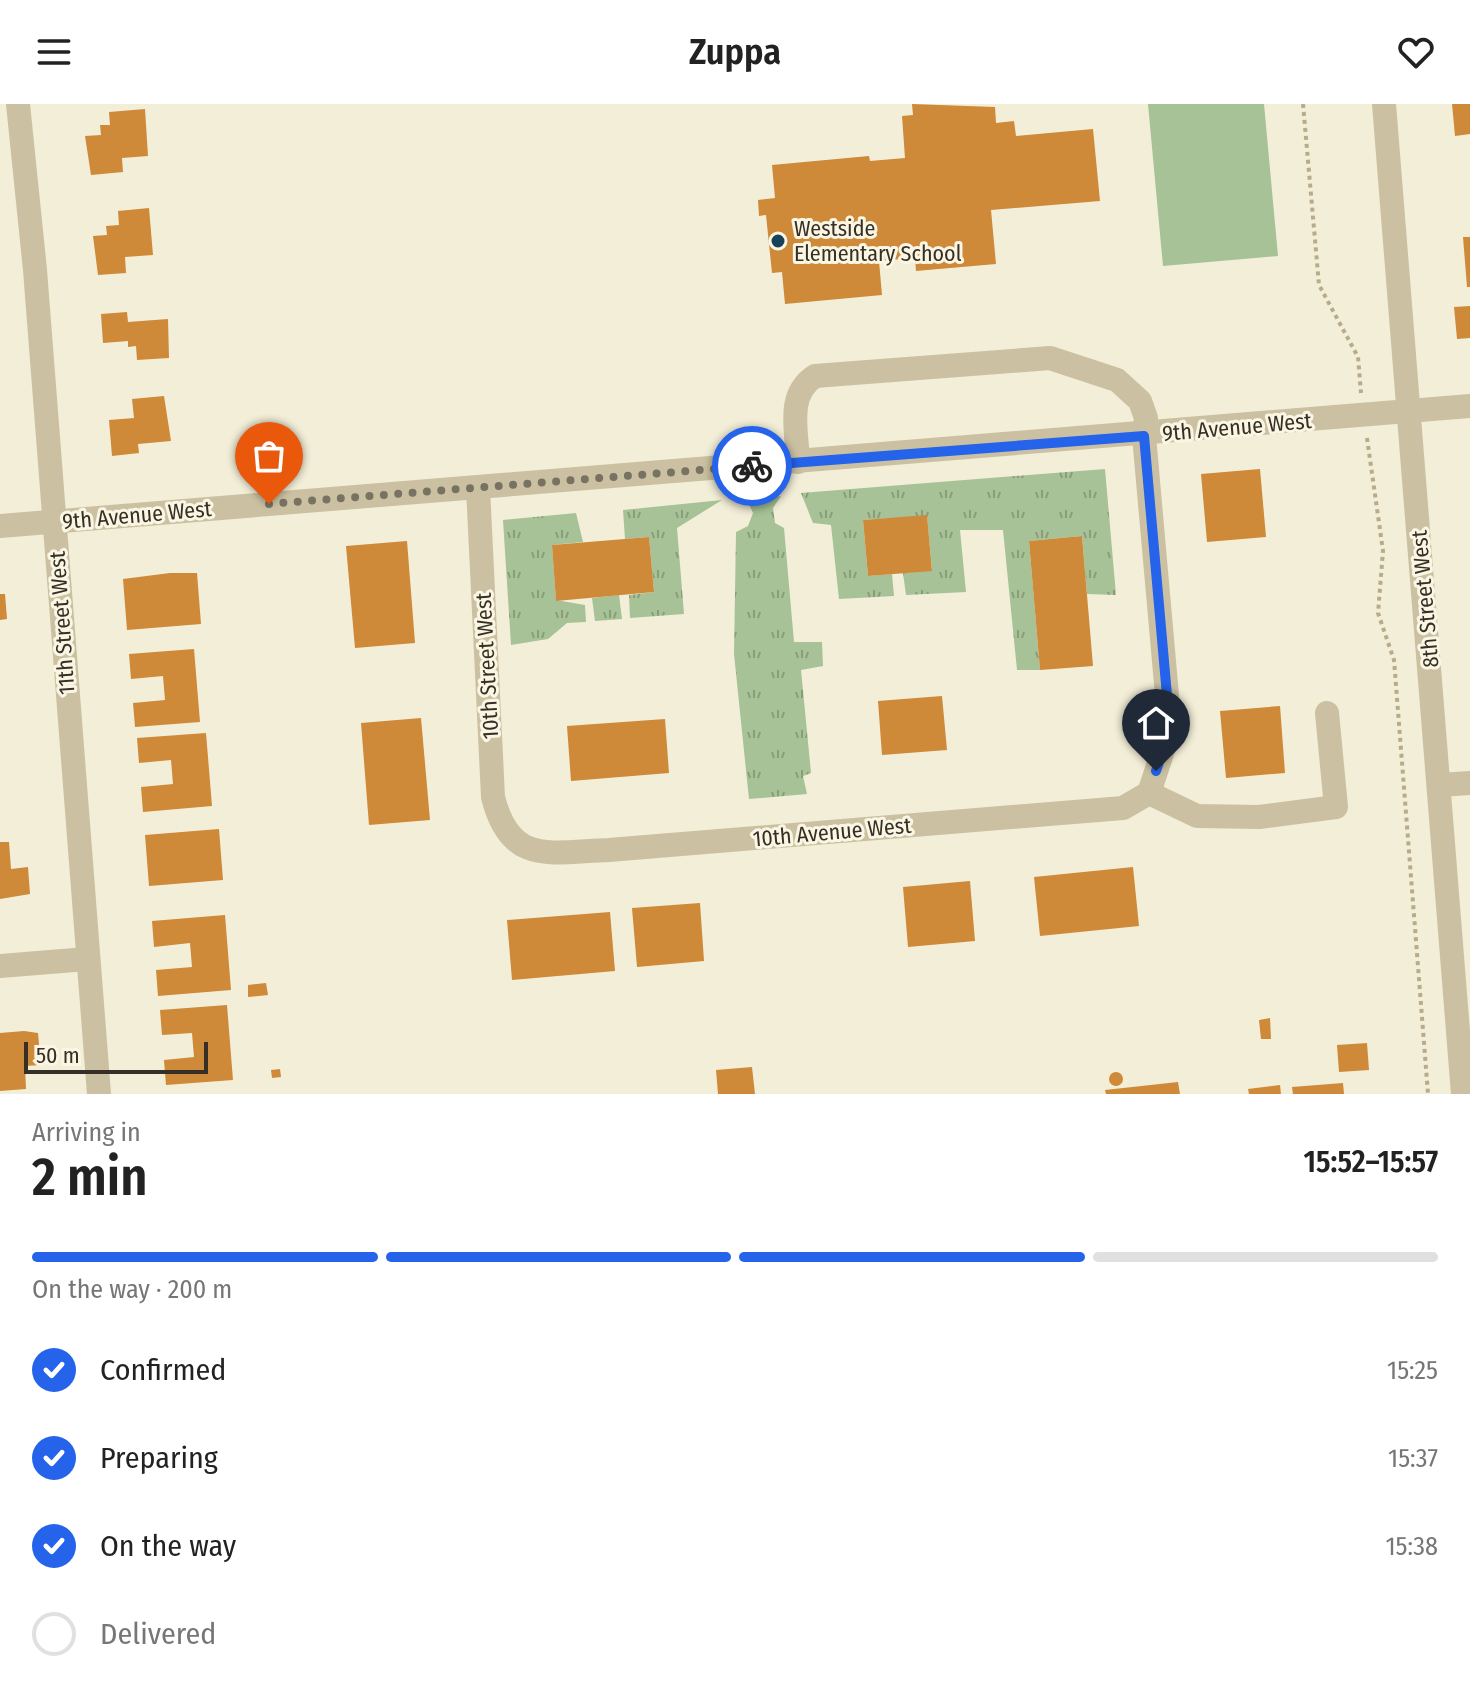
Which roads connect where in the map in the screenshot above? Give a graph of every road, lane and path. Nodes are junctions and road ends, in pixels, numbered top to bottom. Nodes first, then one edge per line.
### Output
1 (18, 104) edge
2 (1303, 104) edge
3 (1384, 104) edge
4 (11, 158) edge
5 (1470, 406) edge
6 (1410, 412) junction
7 (1363, 416) junction
8 (1144, 436) junction
9 (798, 462) junction
10 (478, 488) junction
11 (55, 522) junction
12 (0, 526) edge
13 (1327, 713) dead end
14 (1470, 783) edge
15 (1440, 785) junction
16 (1149, 793) junction
17 (513, 839) joint
18 (87, 959) junction
19 (0, 966) edge
20 (99, 1094) edge
21 (1428, 1094) edge
22 (1463, 1094) edge

1 - 4 street, 11th Street West
2 - 7 path
3 - 6 street, 8th Street West
4 - 11 street, 11th Street West
5 - 6 street, 9th Avenue West
6 - 7 street, 9th Avenue West
6 - 15 street, 8th Street West
7 - 8 street, 9th Avenue West
7 - 21 path
8 - 9 street, 9th Avenue West
8 - 9 street
8 - 16 street
9 - 10 street, 9th Avenue West
10 - 11 street, 9th Avenue West
10 - 17 street, 10th Street West
11 - 12 street, 9th Avenue West
11 - 18 street, 11th Street West
13 - 16 street
14 - 15 street
15 - 22 street, 8th Street West
16 - 17 street, 10th Avenue West
18 - 19 street
18 - 20 street, 11th Street West

